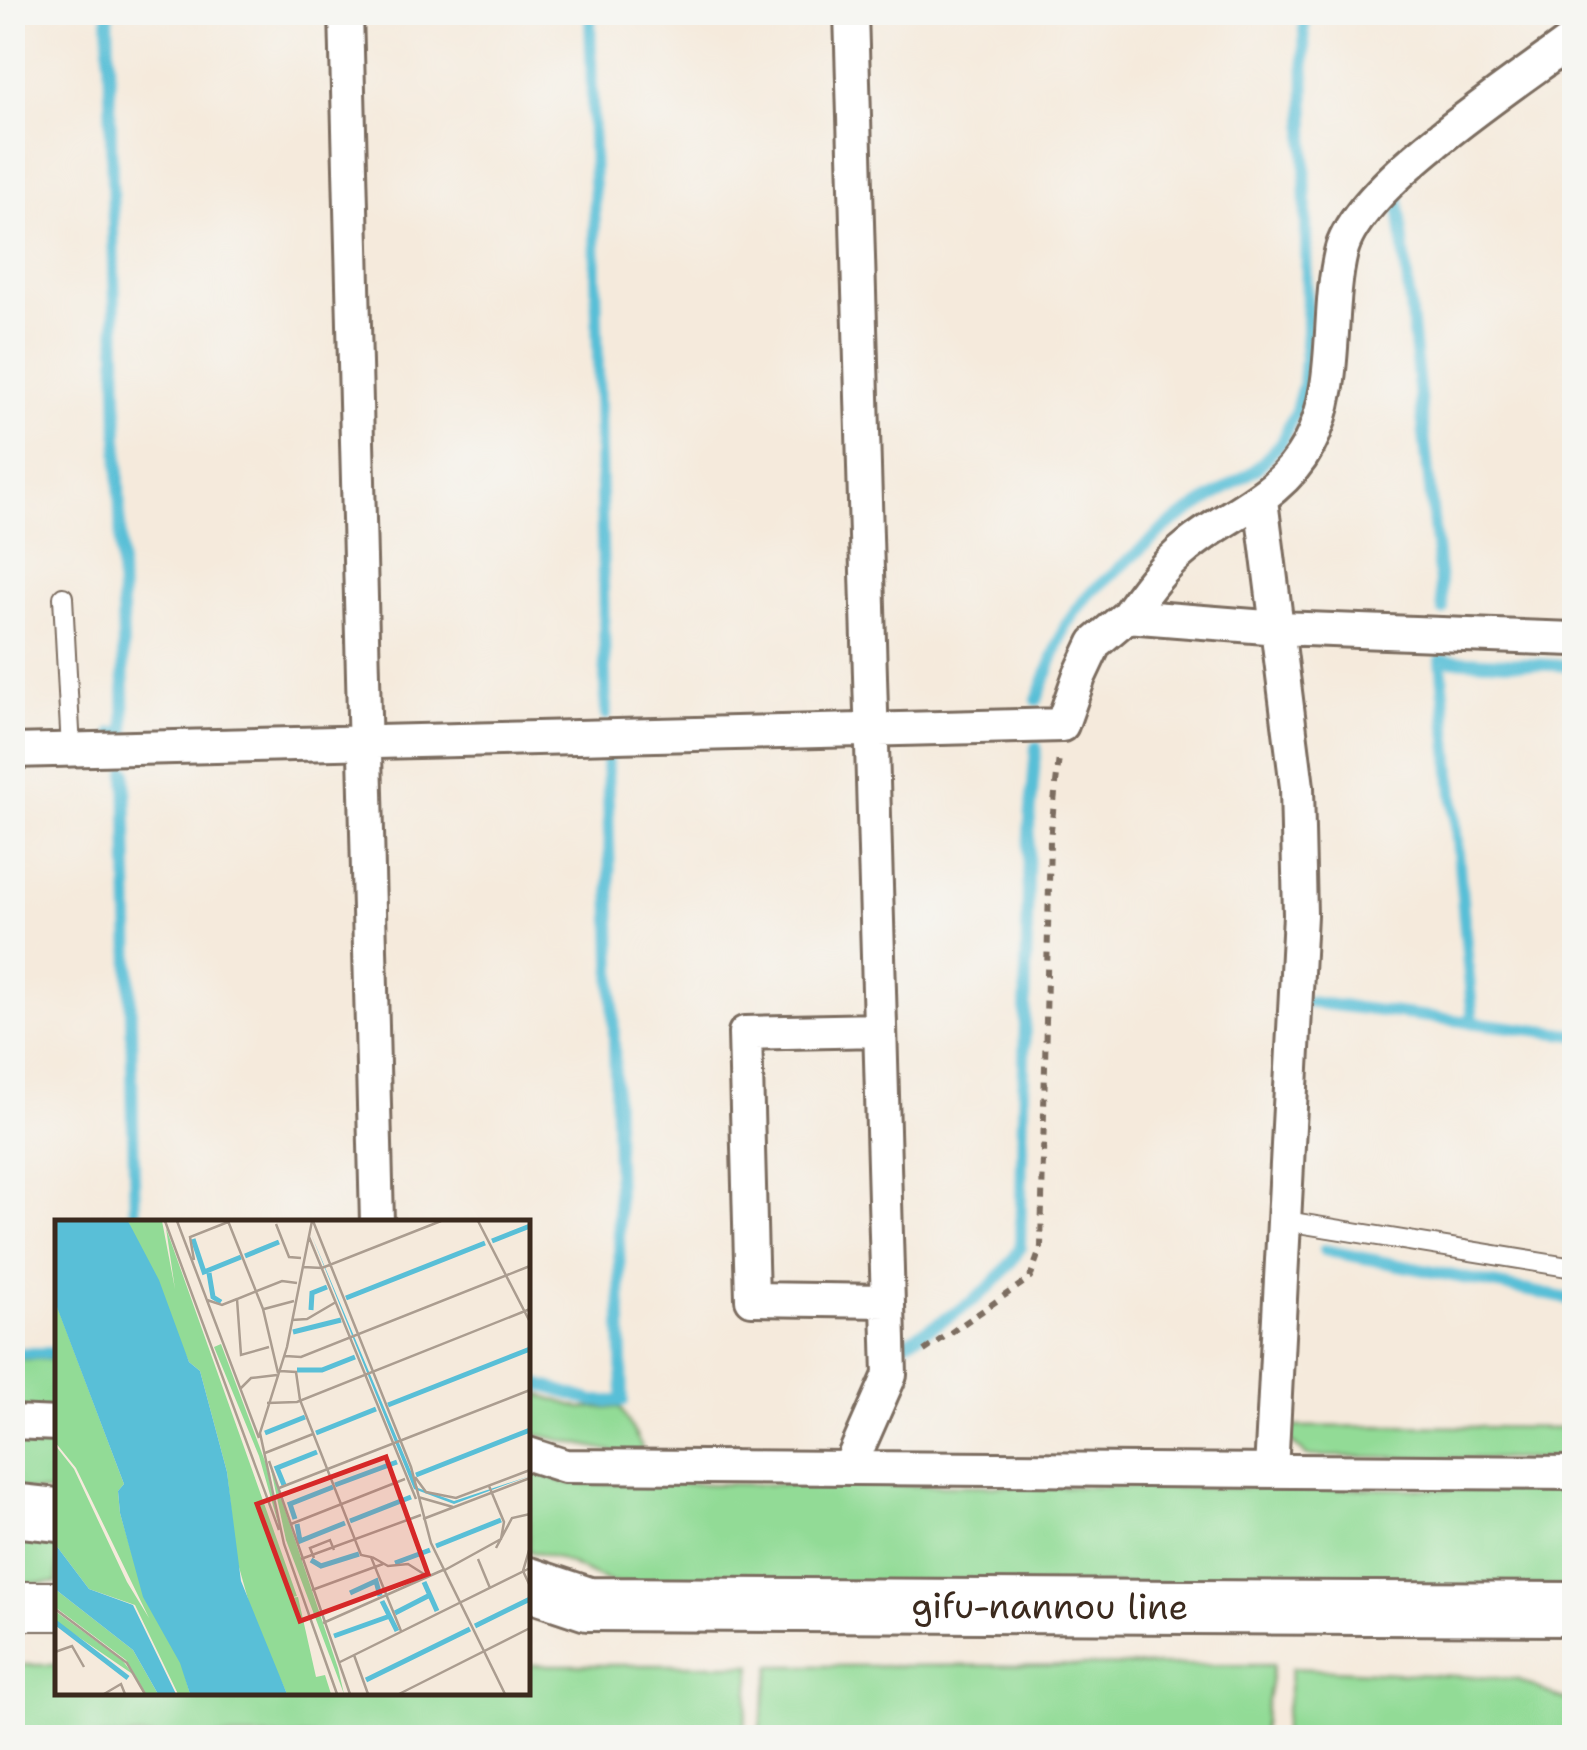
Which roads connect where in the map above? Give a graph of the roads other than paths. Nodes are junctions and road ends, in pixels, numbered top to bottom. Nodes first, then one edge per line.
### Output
1 (346, 12) edge
2 (851, 12) edge
3 (1574, 39) edge
4 (1262, 500) junction
5 (63, 597) dead end
6 (1128, 616) junction
7 (1280, 628) junction
8 (1574, 638) edge
9 (871, 730) junction
10 (363, 744) junction
11 (71, 750) junction
12 (12, 751) edge
13 (880, 1030) junction
14 (377, 1220) edge
15 (1286, 1221) junction
16 (1568, 1267) dead end
17 (888, 1301) junction
18 (12, 1422) edge
19 (55, 1424) edge
20 (530, 1455) edge
21 (849, 1468) junction
22 (1271, 1471) junction
23 (1574, 1473) edge
24 (12, 1510) edge
25 (55, 1515) edge
26 (530, 1585) edge
27 (530, 1604) edge
28 (588, 1604) junction
29 (12, 1606) edge
30 (55, 1606) edge
31 (1574, 1609) edge

1 - 10 street
2 - 9 street
3 - 4 street
4 - 6 street
4 - 7 street
5 - 11 lane
6 - 7 street
6 - 9 street
7 - 8 street
7 - 15 street
9 - 10 street
9 - 13 street
10 - 11 street
10 - 14 street
11 - 12 street
13 - 17 street
13 - 17 street
15 - 16 lane
15 - 22 street
17 - 21 street
18 - 19 street
20 - 21 street
21 - 22 street
22 - 23 street
24 - 25 main road
26 - 28 main road, gifu-nannou line
27 - 28 main road
28 - 31 main road, gifu-nannou line
29 - 30 main road

